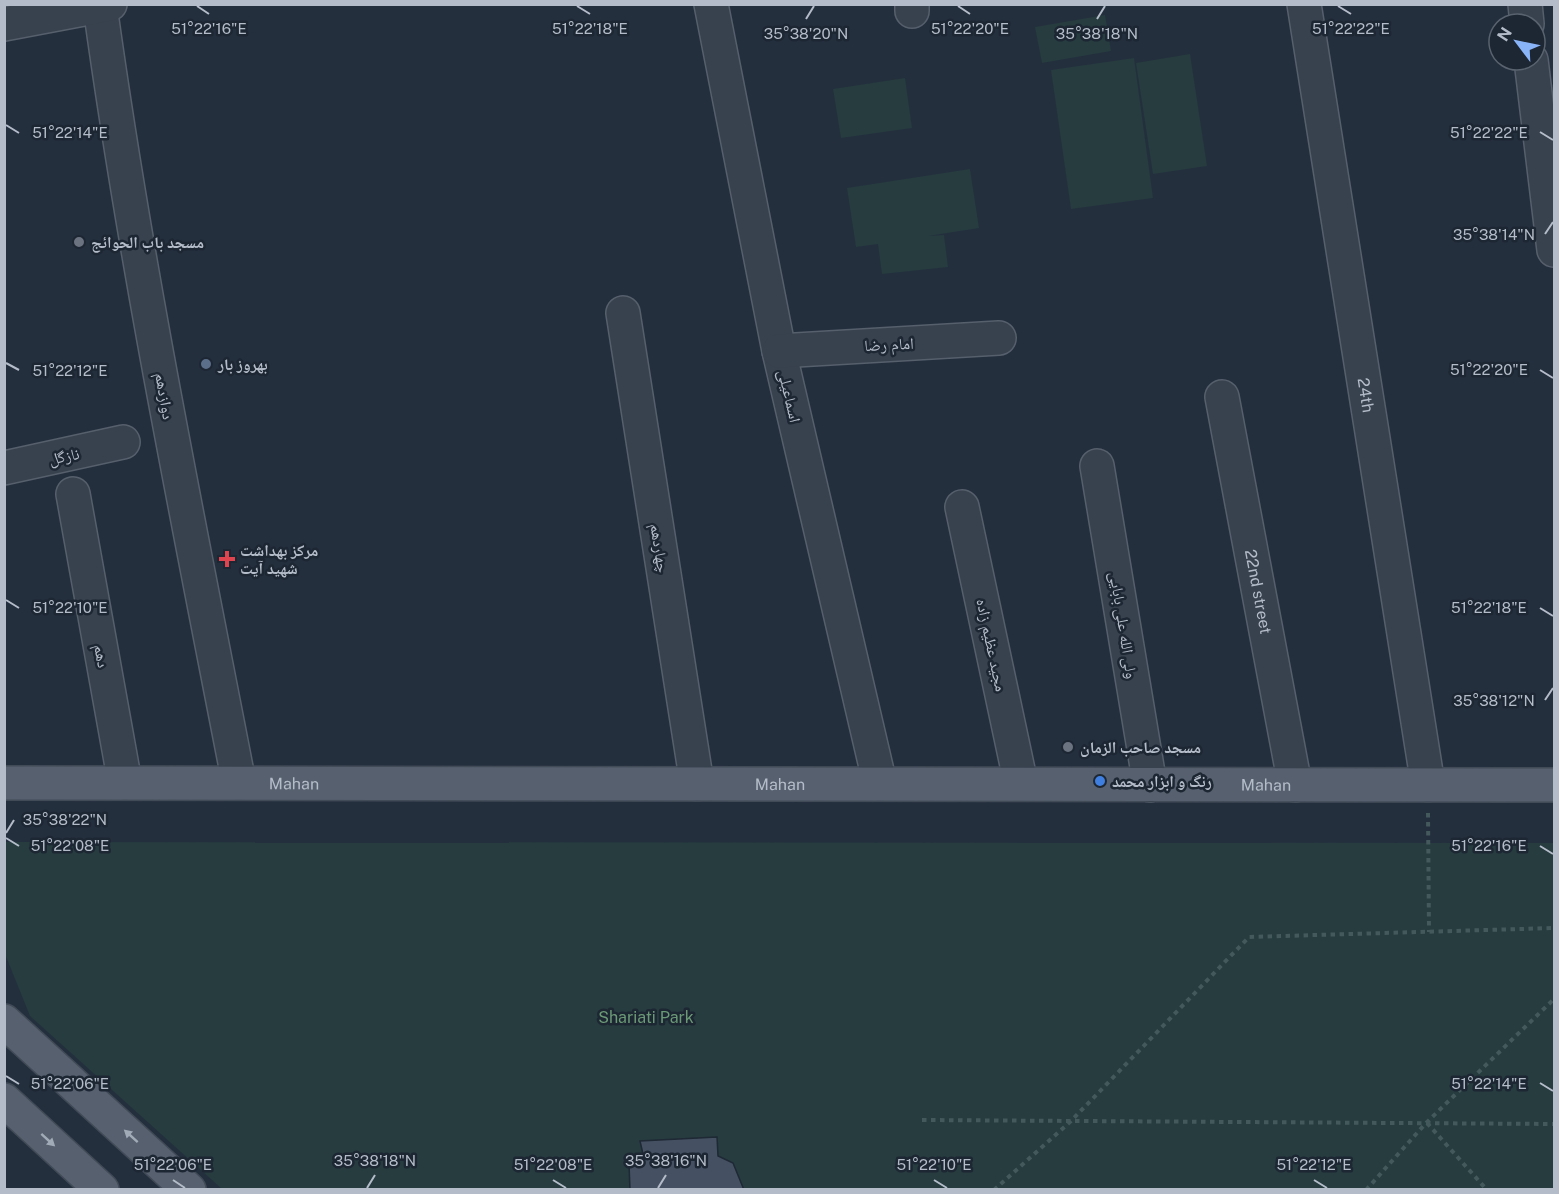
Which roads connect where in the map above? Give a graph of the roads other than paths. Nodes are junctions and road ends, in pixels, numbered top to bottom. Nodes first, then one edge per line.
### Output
1 (711, 4) edge
2 (1304, 4) edge
3 (105, 5) edge
4 (60, 9) edge
5 (4, 24) edge
6 (1532, 72) edge
7 (1554, 250) edge
8 (624, 313) dead end
9 (999, 338) dead end
10 (779, 351) junction
11 (1222, 397) dead end
12 (123, 442) dead end
13 (1097, 466) dead end
14 (4, 468) edge
15 (73, 494) dead end
16 (962, 507) dead end
17 (4, 783) edge
18 (125, 783) junction
19 (239, 783) junction
20 (697, 784) junction
21 (880, 784) junction
22 (1021, 784) junction
23 (1150, 784) junction
24 (1295, 785) junction
25 (1428, 785) junction
26 (1554, 785) edge
27 (4, 1021) edge
28 (4, 1101) edge
29 (102, 1190) edge
30 (189, 1190) edge

1 - 10 street, اسماعیلی
2 - 25 street, 24th
3 - 4 street
3 - 19 street, دوازدهم
4 - 5 street
6 - 7 street
8 - 20 street, چهاردهم
9 - 10 street, امام رضا
10 - 21 street, اسماعیلی
11 - 24 street, 22nd street
12 - 14 street, نازگل
13 - 23 street, ولی الله علی‌ بابایی
15 - 18 street, دهم
16 - 22 street, مجید عظیم زاده
17 - 18 main road, Mahan
18 - 19 main road, Mahan
19 - 20 main road, Mahan
20 - 21 main road, Mahan
21 - 22 main road, Mahan
22 - 23 main road, Mahan
23 - 24 main road, Mahan
24 - 25 main road, Mahan
25 - 26 main road, Mahan
30 -> 27 main road
28 -> 29 main road

